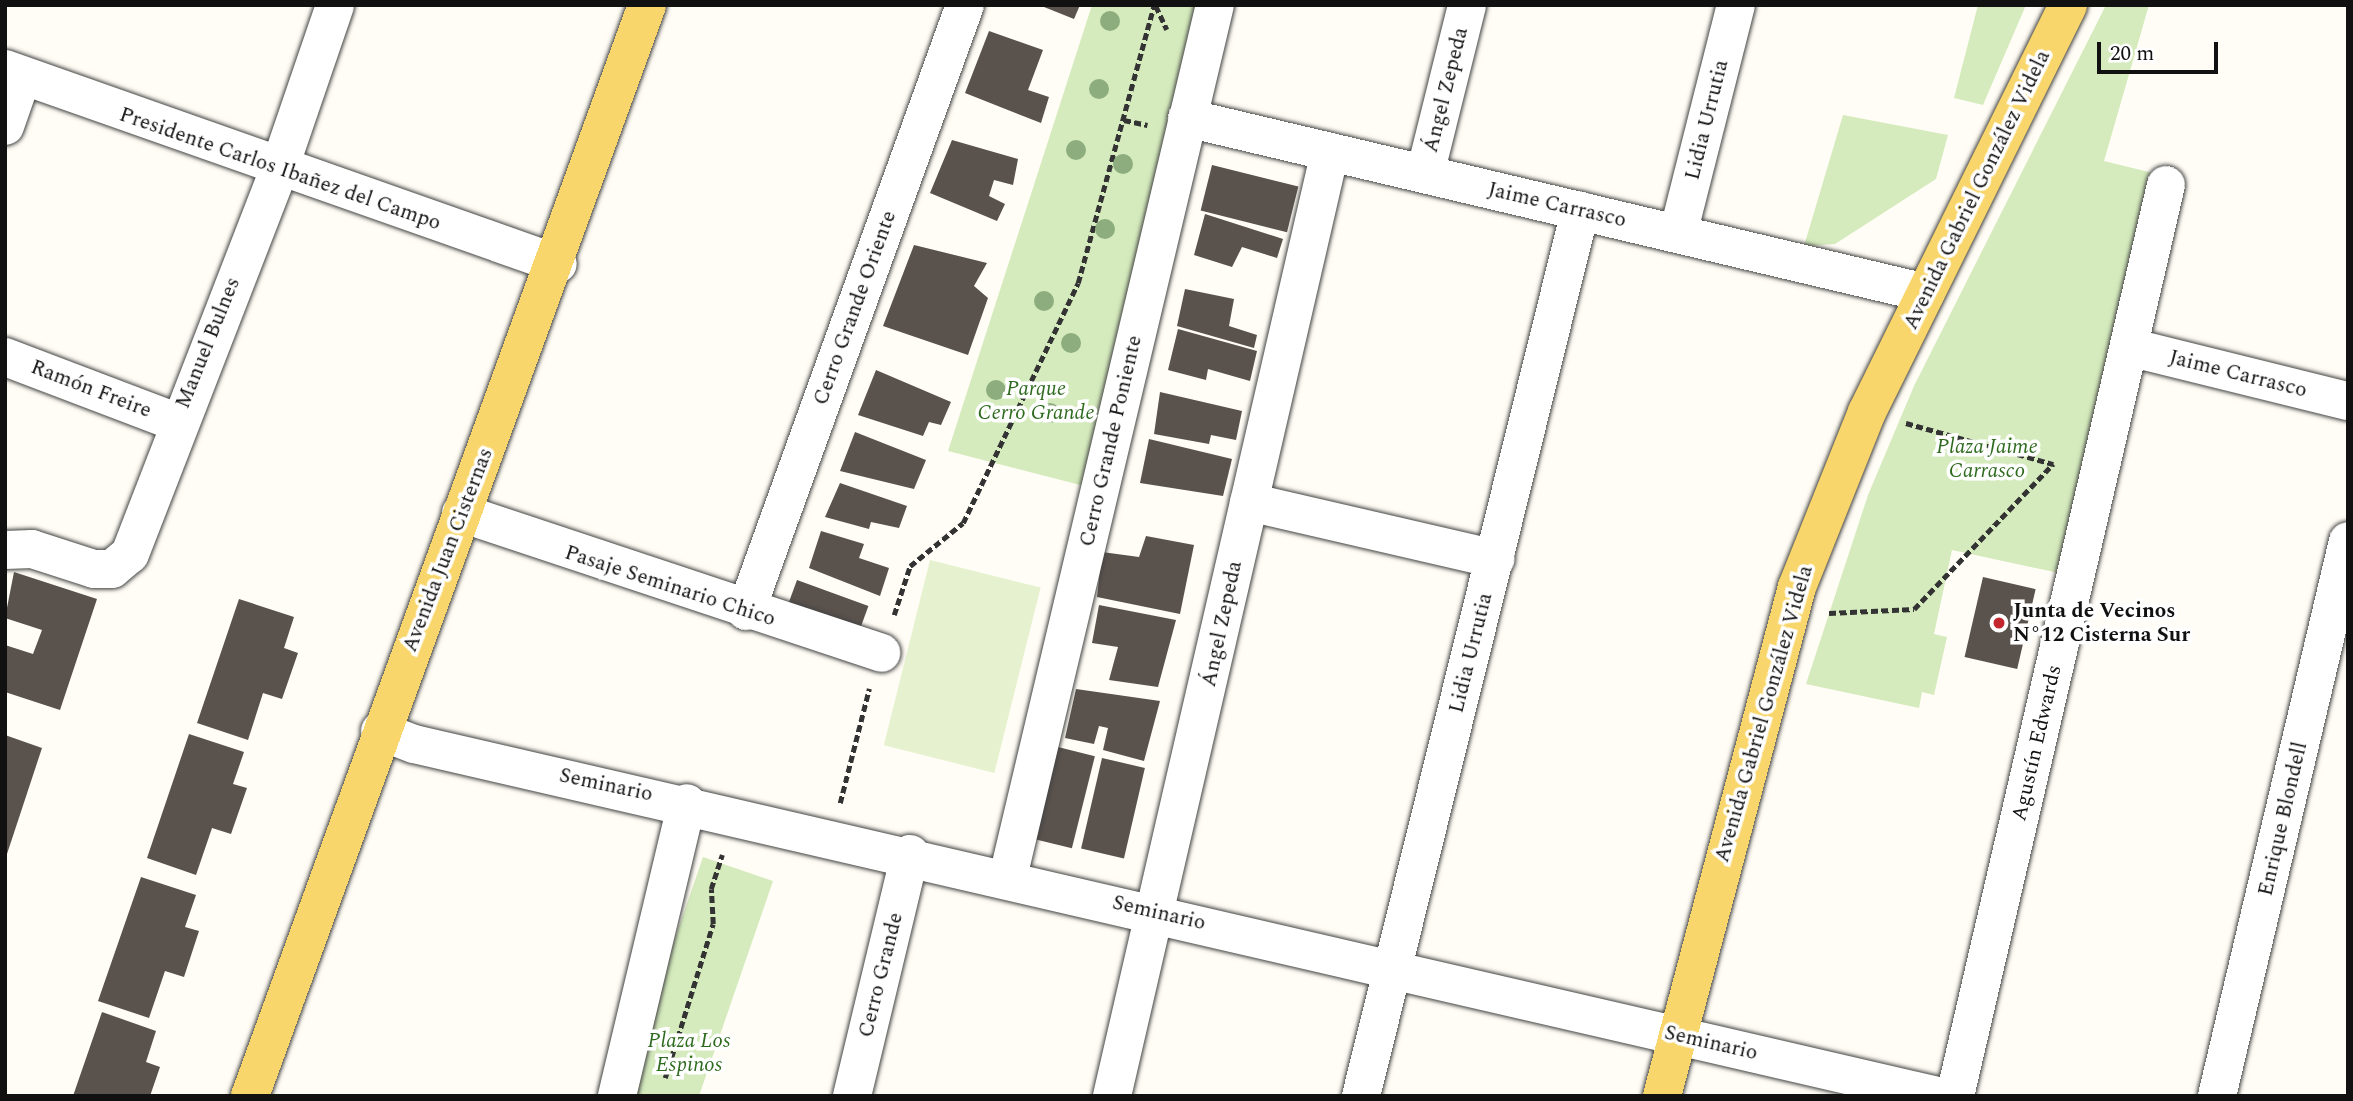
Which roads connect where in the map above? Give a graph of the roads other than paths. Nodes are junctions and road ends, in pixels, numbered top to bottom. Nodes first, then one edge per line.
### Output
1 (334, 5) edge
2 (648, 5) edge
3 (965, 5) edge
4 (1215, 5) edge
5 (1467, 5) edge
6 (1736, 5) edge
7 (2068, 5) edge
8 (13, 75) edge
9 (1187, 118) junction
10 (5, 126) edge
11 (1330, 152) junction
12 (279, 169) junction
13 (1425, 174) junction
14 (2166, 186) dead end
15 (1580, 211) junction
16 (1678, 234) junction
17 (558, 264) junction
18 (1926, 293) junction
19 (2129, 347) junction
20 (5, 357) edge
21 (2348, 401) edge
22 (176, 422) junction
23 (1249, 502) junction
24 (461, 513) junction
25 (2348, 541) edge
26 (5, 550) edge
27 (1495, 559) junction
28 (746, 611) junction
29 (881, 653) dead end
30 (380, 731) junction
31 (687, 803) junction
32 (909, 854) junction
33 (1008, 877) junction
34 (1158, 913) junction
35 (1391, 968) junction
36 (1676, 1035) junction
37 (250, 1096) edge
38 (617, 1096) edge
39 (852, 1096) edge
40 (1112, 1096) edge
41 (1361, 1096) edge
42 (1662, 1096) edge
43 (1938, 1096) edge
44 (1955, 1096) edge
45 (2217, 1096) edge

1 - 12 street, Manuel Bulnes
2 - 17 main road, Avenida Juan Cisternas
3 - 28 street, Cerro Grande Oriente
4 - 9 street, Cerro Grande Poniente
5 - 13 street, Ángel Zepeda
6 - 16 street, Lidia Urrutia
7 - 18 main road, Avenida Gabriel González Videla
8 - 10 street
8 - 12 street, Presidente Carlos Ibañez del Campo
9 - 11 street, Jaime Carrasco
9 - 33 street, Cerro Grande Poniente
11 - 13 street, Jaime Carrasco
11 - 23 street, Ángel Zepeda
12 - 17 street, Presidente Carlos Ibañez del Campo
12 - 22 street, Manuel Bulnes
13 - 15 street, Jaime Carrasco
14 - 19 street, Agustín Edwards
15 - 16 street, Jaime Carrasco
15 - 27 street, Lidia Urrutia
16 - 18 street, Jaime Carrasco
17 - 24 main road, Avenida Juan Cisternas
18 - 36 main road, Avenida Gabriel González Videla
19 - 21 street, Jaime Carrasco
19 - 44 street, Agustín Edwards
20 - 22 street, Ramón Freire
22 - 26 street, Manuel Bulnes
23 - 27 street
23 - 34 street, Ángel Zepeda
24 - 28 street, Pasaje Seminario Chico
24 - 30 main road, Avenida Juan Cisternas
25 - 45 street, Enrique Blondell
27 - 35 street, Lidia Urrutia
28 - 29 street, Pasaje Seminario Chico
30 - 31 street, Seminario
30 - 37 main road, Avenida Juan Cisternas
31 - 32 street, Seminario
31 - 38 street
32 - 33 street, Seminario
32 - 39 street, Cerro Grande
33 - 34 street, Seminario
34 - 35 street, Seminario
34 - 40 street, Ángel Zepeda
35 - 36 street, Seminario
35 - 41 street, Lidia Urrutia
36 - 42 main road, Avenida Gabriel González Videla
36 - 43 street, Seminario

